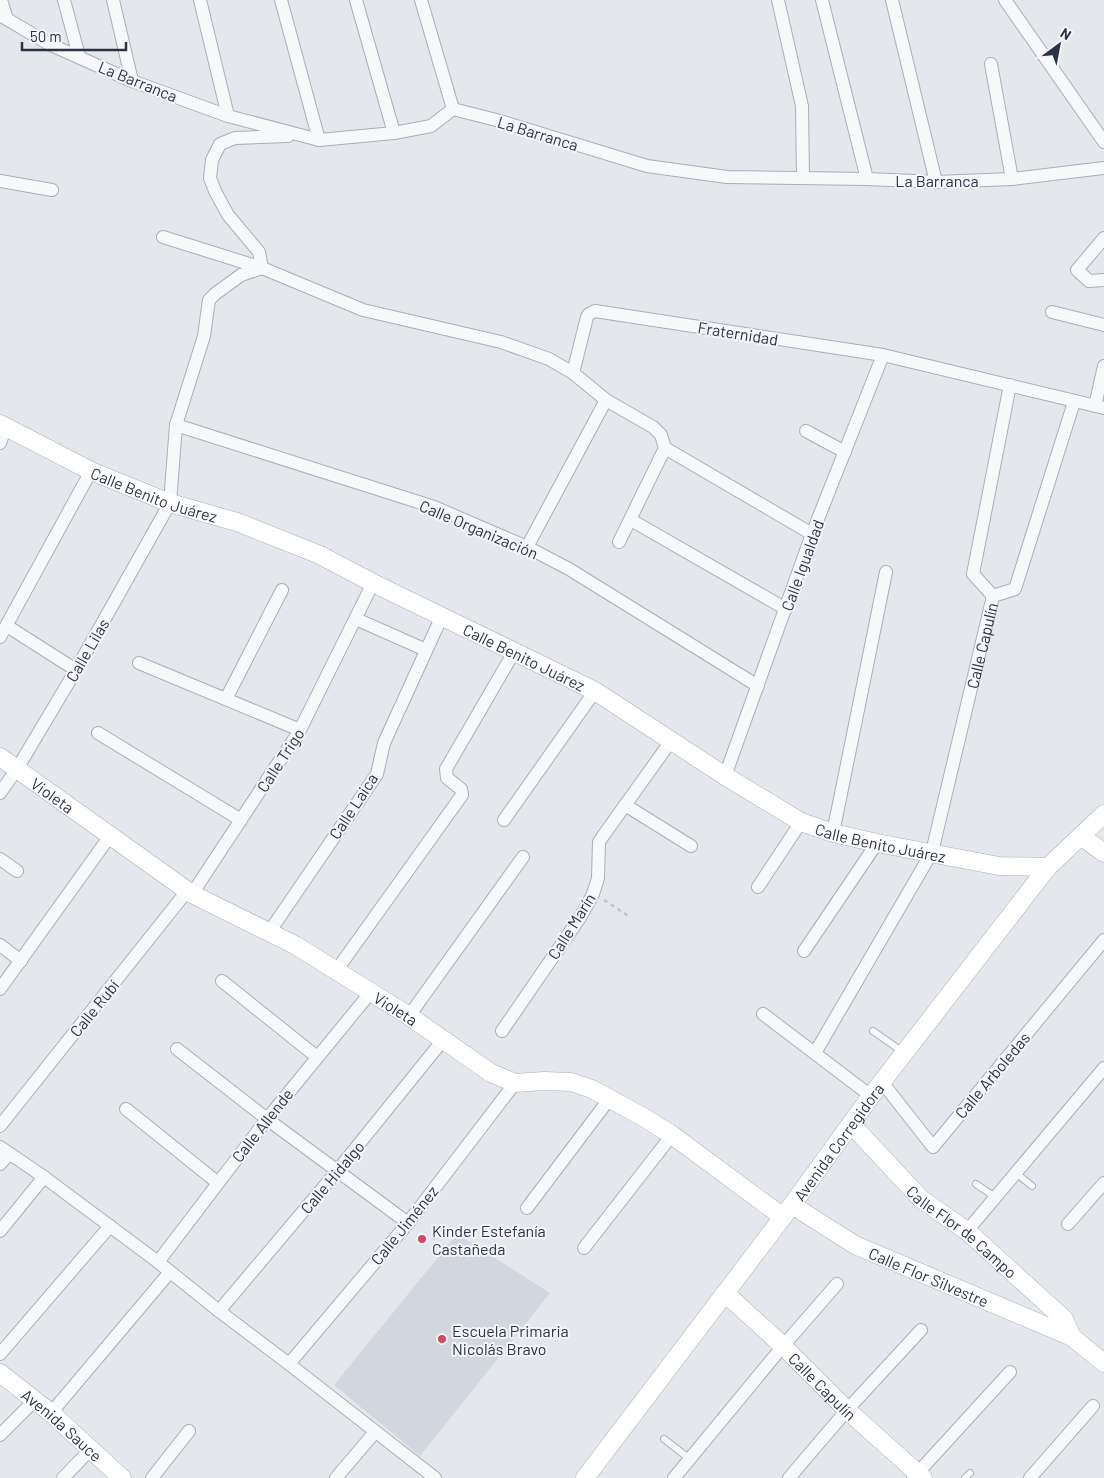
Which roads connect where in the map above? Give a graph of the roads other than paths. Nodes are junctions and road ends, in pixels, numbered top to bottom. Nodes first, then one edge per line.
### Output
1 (1, 0) edge
2 (64, 0) edge
3 (113, 0) edge
4 (200, 0) edge
5 (281, 0) edge
6 (356, 0) edge
7 (421, 0) edge
8 (778, 0) edge
9 (822, 0) edge
10 (892, 0) edge
11 (1005, 0) edge
12 (4, 17) edge
13 (79, 56) junction
14 (991, 64) dead end
15 (132, 81) junction
16 (453, 109) junction
17 (228, 116) junction
18 (394, 133) junction
19 (301, 136) junction
20 (318, 140) junction
21 (1104, 142) edge
22 (1104, 168) edge
23 (803, 178) junction
24 (867, 179) junction
25 (1012, 179) junction
26 (0, 181) edge
27 (936, 182) junction
28 (52, 190) dead end
29 (163, 237) dead end
30 (1104, 238) edge
31 (262, 268) junction
32 (1104, 280) edge
33 (1052, 312) dead end
34 (1104, 325) edge
35 (883, 356) junction
36 (1104, 366) edge
37 (572, 373) junction
38 (1010, 386) junction
39 (606, 400) junction
40 (1074, 402) junction
41 (1099, 407) edge
42 (3, 425) edge
43 (176, 426) junction
44 (806, 431) dead end
45 (0, 443) edge
46 (665, 448) junction
47 (845, 452) junction
48 (91, 471) junction
49 (170, 503) junction
50 (631, 520) junction
51 (812, 534) junction
52 (620, 542) dead end
53 (526, 547) junction
54 (886, 572) dead end
55 (373, 584) junction
56 (282, 590) dead end
57 (993, 596) junction
58 (786, 609) junction
59 (442, 616) junction
60 (356, 618) junction
61 (4, 631) edge
62 (426, 650) junction
63 (514, 652) junction
64 (139, 662) dead end
65 (76, 670) junction
66 (758, 686) junction
67 (595, 691) junction
68 (226, 699) junction
69 (300, 730) junction
70 (98, 733) dead end
71 (671, 741) junction
72 (0, 757) edge
73 (17, 769) junction
74 (725, 776) junction
75 (0, 794) edge
76 (625, 805) junction
77 (1104, 814) edge
78 (241, 820) junction
79 (504, 820) dead end
80 (802, 822) junction
81 (833, 833) junction
82 (110, 836) junction
83 (1081, 836) junction
84 (877, 843) junction
85 (691, 846) dead end
86 (932, 852) junction
87 (1104, 853) edge
88 (523, 857) dead end
89 (0, 859) edge
90 (1048, 867) junction
91 (17, 871) dead end
92 (758, 887) dead end
93 (190, 892) junction
94 (270, 931) junction
95 (1104, 940) edge
96 (0, 945) edge
97 (804, 950) dead end
98 (21, 961) junction
99 (336, 971) junction
100 (222, 982) dead end
101 (0, 989) edge
102 (371, 992) junction
103 (763, 1014) dead end
104 (409, 1016) junction
105 (502, 1031) dead end
106 (873, 1031) dead end
107 (443, 1040) junction
108 (177, 1049) dead end
109 (816, 1053) junction
110 (905, 1053) junction
111 (317, 1057) junction
112 (1104, 1068) edge
113 (515, 1083) junction
114 (877, 1089) junction
115 (610, 1098) junction
116 (126, 1109) dead end
117 (267, 1119) junction
118 (851, 1124) junction
119 (0, 1126) edge
120 (672, 1136) junction
121 (5, 1150) edge
122 (0, 1164) edge
123 (338, 1170) junction
124 (1016, 1173) junction
125 (44, 1177) junction
126 (1104, 1182) edge
127 (218, 1183) junction
128 (976, 1184) dead end
129 (1032, 1186) dead end
130 (995, 1198) junction
131 (527, 1208) dead end
132 (787, 1211) junction
133 (408, 1223) junction
134 (1068, 1224) dead end
135 (110, 1226) junction
136 (0, 1231) edge
137 (967, 1231) junction
138 (584, 1248) dead end
139 (158, 1262) junction
140 (170, 1272) junction
141 (837, 1284) dead end
142 (725, 1294) junction
143 (218, 1311) junction
144 (921, 1330) dead end
145 (1072, 1337) junction
146 (783, 1346) junction
147 (0, 1354) edge
148 (1104, 1363) edge
149 (288, 1364) junction
150 (1010, 1372) dead end
151 (0, 1373) edge
152 (35, 1400) junction
153 (1093, 1406) dead end
154 (847, 1410) junction
155 (51, 1414) junction
156 (189, 1431) dead end
157 (375, 1432) junction
158 (0, 1435) edge
159 (664, 1438) dead end
160 (91, 1449) junction
161 (690, 1459) junction
162 (429, 1476) edge
163 (918, 1476) edge
164 (63, 1478) edge
165 (122, 1478) edge
166 (152, 1478) edge
167 (336, 1478) edge
168 (584, 1478) edge
169 (674, 1478) edge
170 (789, 1478) edge
171 (1030, 1478) edge

1 - 12 street
2 - 13 street
3 - 15 street
4 - 17 street
5 - 20 street
6 - 18 street
7 - 16 street
8 - 23 street
9 - 24 street
10 - 27 street
11 - 21 street
12 - 13 street, La Barranca
13 - 15 street, La Barranca
14 - 25 street
15 - 17 street, La Barranca
16 - 18 street, La Barranca
16 - 23 street, La Barranca
17 - 19 street, La Barranca
18 - 20 street, La Barranca
19 - 20 street, La Barranca
19 - 31 street
22 - 25 street, La Barranca
23 - 24 street, La Barranca
24 - 27 street, La Barranca
25 - 27 street, La Barranca
26 - 28 street
29 - 31 street
30 - 32 street
31 - 37 street
31 - 43 street
33 - 34 street
35 - 37 street, Fraternidad
35 - 38 street, Fraternidad
35 - 47 street, Calle Igualdad
36 - 41 street
37 - 39 street
38 - 40 street, Fraternidad
38 - 57 street, Calle Capulín
39 - 46 street
39 - 53 street
40 - 41 street, Fraternidad
40 - 57 street
42 - 45 street
42 - 48 street, Calle Benito Juárez
43 - 49 street
43 - 53 street, Calle Organización
44 - 47 street
46 - 50 street
46 - 51 street
47 - 51 street, Calle Igualdad
48 - 49 street, Calle Benito Juárez
48 - 61 street
49 - 55 street, Calle Benito Juárez
49 - 65 street, Calle Lilas
50 - 52 street
50 - 58 street
51 - 58 street, Calle Igualdad
53 - 66 street, Calle Organización
54 - 81 street
55 - 59 street, Calle Benito Juárez
55 - 60 street, Calle Trigo
56 - 68 street
57 - 86 street, Calle Capulín
58 - 66 street, Calle Igualdad
59 - 62 street, Calle Laica
59 - 63 street, Calle Benito Juárez
60 - 62 street
60 - 69 street, Calle Trigo
61 - 65 street
62 - 94 street, Calle Laica
63 - 67 street, Calle Benito Juárez
63 - 99 street
64 - 68 street
65 - 73 street, Calle Lilas
66 - 74 street, Calle Igualdad
67 - 71 street, Calle Benito Juárez
67 - 79 street
68 - 69 street
69 - 78 street, Calle Trigo
70 - 78 street
71 - 74 street, Calle Benito Juárez
71 - 76 street, Calle Marín
72 - 73 street, Violeta
73 - 75 street, Calle Lilas
73 - 82 street, Violeta
74 - 80 street, Calle Benito Juárez
76 - 85 street
76 - 105 street, Calle Marín
77 - 83 street, Avenida Corregidora
78 - 93 street, Calle Trigo
80 - 81 street, Calle Benito Juárez
80 - 92 street
81 - 84 street, Calle Benito Juárez
82 - 93 street, Violeta
82 - 98 street
83 - 87 street
83 - 90 street, Avenida Corregidora
84 - 86 street, Calle Benito Juárez
84 - 97 street
86 - 90 street, Calle Benito Juárez
86 - 109 street, Calle Capulín
88 - 104 street
89 - 91 street
90 - 110 street, Avenida Corregidora
93 - 94 street, Violeta
93 - 119 street, Calle Rubí
94 - 99 street, Violeta
95 - 114 street, Calle Arboledas
96 - 98 street
98 - 101 street
99 - 102 street, Violeta
100 - 111 street
102 - 104 street, Violeta
102 - 111 street, Calle Allende
103 - 109 street
104 - 107 street, Violeta
106 - 110 lane
107 - 113 street, Violeta
107 - 123 street, Calle Hidalgo
108 - 117 street
109 - 114 street
110 - 114 street, Avenida Corregidora
111 - 117 street, Calle Allende
112 - 124 street
113 - 115 street, Violeta
113 - 133 street, Calle Jiménez
114 - 118 street, Avenida Corregidora
115 - 120 street, Violeta
115 - 131 street
116 - 127 street
117 - 123 street
117 - 127 street, Calle Allende
118 - 132 street, Avenida Corregidora
118 - 137 street, Calle Flor de Campo
120 - 132 street, Violeta
120 - 138 street
121 - 122 street
121 - 125 street
123 - 133 street
123 - 143 street, Calle Hidalgo
124 - 129 lane
124 - 130 street
125 - 135 street
125 - 136 street
126 - 134 street
127 - 139 street, Calle Allende
128 - 130 lane
130 - 137 street
132 - 142 street, Avenida Corregidora
132 - 145 street, Calle Flor Silvestre
133 - 149 street, Calle Jiménez
135 - 139 street
135 - 147 street
137 - 145 street, Calle Flor de Campo
139 - 140 street
140 - 143 street
140 - 155 street
141 - 146 street
142 - 146 street, Calle Capulín
142 - 168 street, Avenida Corregidora
143 - 149 street
144 - 154 street
145 - 148 street
146 - 154 street, Calle Capulín
146 - 161 street
149 - 157 street
150 - 163 street
151 - 152 street, Avenida Sauce
152 - 155 street, Avenida Sauce
152 - 158 street
153 - 171 street
154 - 163 street, Calle Capulín
154 - 170 street
155 - 160 street, Avenida Sauce
156 - 166 street
157 - 162 street
157 - 167 street
159 - 161 lane
160 - 164 street
160 - 165 street, Avenida Sauce
161 - 169 street

